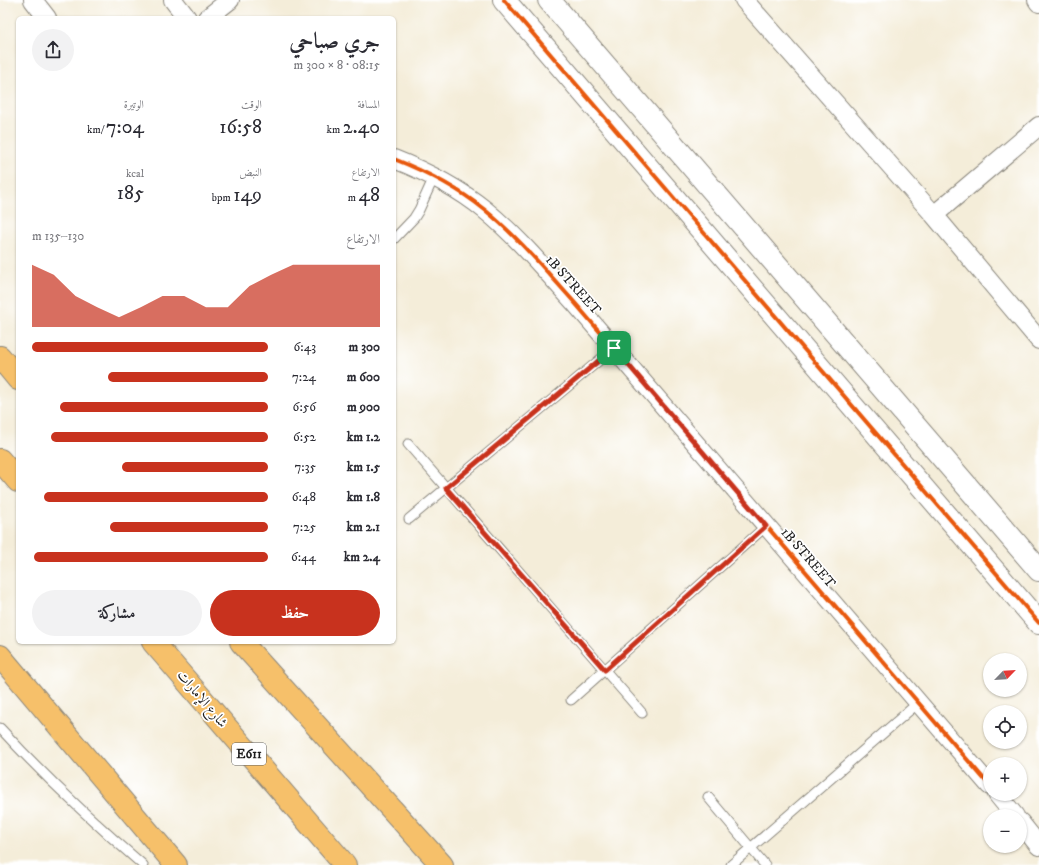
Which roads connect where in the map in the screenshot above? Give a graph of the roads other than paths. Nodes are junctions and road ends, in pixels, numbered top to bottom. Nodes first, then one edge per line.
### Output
1 (33, 0) edge
2 (230, 0) edge
3 (504, 0) edge
4 (549, 0) edge
5 (744, 0) edge
6 (1037, 0) edge
7 (1039, 3) edge
8 (45, 16) edge
9 (210, 16) edge
10 (1039, 126) edge
11 (396, 160) edge
12 (434, 177) junction
13 (934, 216) junction
14 (396, 238) edge
15 (1039, 340) edge
16 (614, 348) junction
17 (0, 357) edge
18 (16, 376) edge
19 (408, 444) dead end
20 (0, 460) edge
21 (16, 480) edge
22 (446, 488) junction
23 (409, 520) dead end
24 (766, 526) junction
25 (1039, 570) edge
26 (1039, 623) edge
27 (155, 644) edge
28 (243, 644) edge
29 (0, 656) edge
30 (605, 670) junction
31 (571, 700) dead end
32 (918, 703) junction
33 (642, 713) dead end
34 (0, 728) edge
35 (983, 778) edge
36 (708, 797) dead end
37 (1003, 801) edge
38 (1009, 809) edge
39 (1027, 831) edge
40 (1039, 846) edge
41 (751, 848) junction
42 (143, 865) edge
43 (176, 865) edge
44 (345, 865) edge
45 (442, 865) edge
46 (731, 865) edge
47 (765, 865) edge

1 - 8 street
2 - 9 street
3 - 26 street
4 - 25 street
5 - 13 street
6 - 7 street
10 - 13 street
11 - 12 street, 1B STREET
12 - 14 lane
12 - 16 street, 1B STREET
13 - 15 street
16 - 22 lane
16 - 24 street, 1B STREET
17 - 18 highway
19 - 22 lane
20 - 21 highway
22 - 23 lane
22 - 30 lane
24 - 30 lane
24 - 32 street, 1B STREET
27 - 44 highway, شارع الإمارات / E611
28 - 45 highway
29 - 43 highway
30 - 31 lane
30 - 33 lane
32 - 35 street, 1B STREET
32 - 41 lane
34 - 42 lane
36 - 41 lane
37 - 38 street
39 - 40 street
41 - 46 lane
41 - 47 lane

